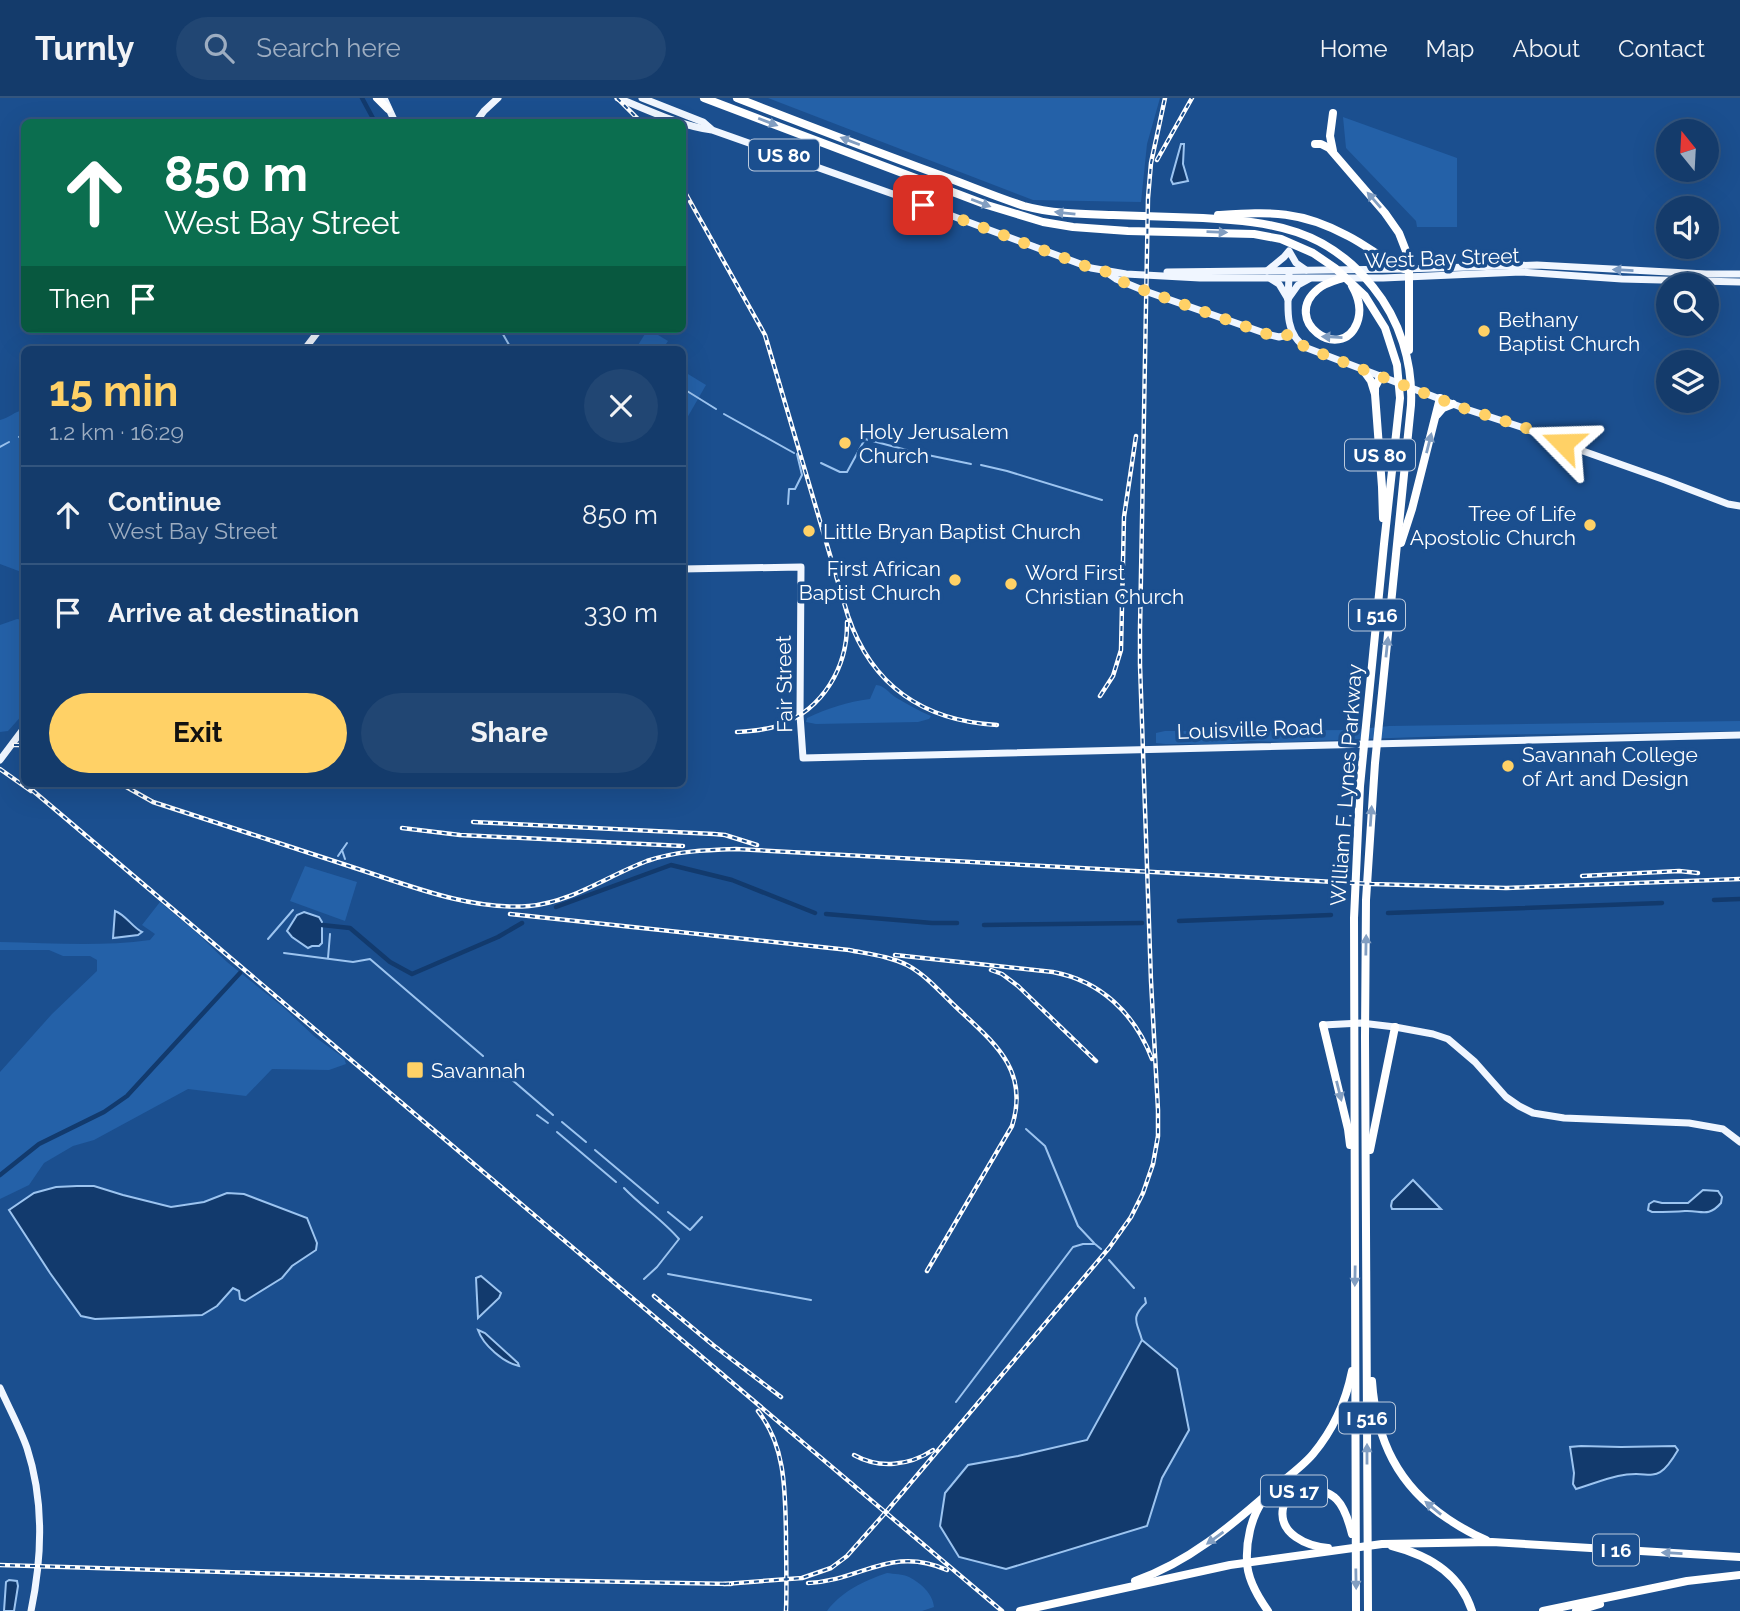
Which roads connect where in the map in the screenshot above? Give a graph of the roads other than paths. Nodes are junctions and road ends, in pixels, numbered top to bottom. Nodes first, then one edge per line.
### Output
1 (377, 98) edge
2 (384, 98) edge
3 (498, 98) edge
4 (618, 98) edge
5 (642, 98) edge
6 (704, 98) edge
7 (737, 98) edge
8 (388, 109) junction
9 (1333, 113) dead end
10 (393, 119) edge
11 (478, 119) edge
12 (673, 119) edge
13 (686, 124) edge
14 (712, 130) junction
15 (1315, 144) dead end
16 (1334, 154) junction
17 (1161, 216) junction
18 (1404, 269) junction
19 (1307, 270) junction
20 (1105, 271) junction
21 (1268, 274) junction
22 (1289, 274) junction
23 (1740, 274) edge
24 (1312, 278) junction
25 (1740, 282) edge
26 (1351, 283) junction
27 (1288, 300) junction
28 (1292, 334) junction
29 (1410, 368) junction
30 (1363, 370) junction
31 (1381, 376) junction
32 (1375, 394) junction
33 (1440, 398) junction
34 (1453, 404) junction
35 (1436, 418) junction
36 (1740, 506) edge
37 (1384, 544) junction
38 (1397, 555) junction
39 (686, 569) edge
40 (21, 732) edge
41 (1740, 735) edge
42 (803, 758) joint
43 (0, 760) edge
44 (1323, 1025) joint
45 (1395, 1027) junction
46 (1740, 1142) edge
47 (1367, 1180) junction
48 (1356, 1213) junction
49 (1366, 1289) junction
50 (1354, 1340) junction
51 (0, 1388) edge
52 (1268, 1494) junction
53 (1492, 1542) junction
54 (1382, 1544) junction
55 (1356, 1548) junction
56 (1340, 1549) junction
57 (1740, 1557) edge
58 (1740, 1574) edge
59 (1687, 1581) junction
60 (1100, 1593) junction
61 (1024, 1610) edge
62 (31, 1611) edge
63 (1268, 1611) edge
64 (1356, 1611) edge
65 (1370, 1611) edge
66 (1472, 1611) edge
67 (1543, 1611) edge
68 (1576, 1611) edge

1 - 8 highway
2 - 8 main road
3 - 11 main road
4 - 12 main road, West Bay Street / US 80
5 - 14 main road, West Bay Street / US 80
6 -> 26 highway, William F. Lynes Parkway / I 516
17 -> 7 highway, William F. Lynes Parkway / I 516
8 - 10 main road
9 - 16 highway
13 - 14 main road, West Bay Street / US 80
14 - 20 main road, West Bay Street / US 80
15 - 16 highway
29 -> 16 highway
17 - 18 highway
17 - 29 highway, William F. Lynes Parkway / I 516
18 - 19 main road, West Bay Street
23 -> 18 main road, West Bay Street
19 - 21 main road
19 - 22 main road, West Bay Street
20 - 21 main road, West Bay Street / US 80
20 - 28 main road
21 - 22 main road, West Bay Street
21 - 27 main road
22 - 24 main road, West Bay Street
22 - 27 main road
24 - 26 main road, West Bay Street
24 - 27 main road
25 - 26 main road, West Bay Street
26 -> 26 highway
26 - 37 highway, William F. Lynes Parkway / I 516
27 - 28 main road
28 - 30 main road
29 - 38 highway, William F. Lynes Parkway / I 516
30 - 31 main road
30 - 32 highway, US 80
31 - 32 highway
31 - 33 main road
32 - 37 highway, US 80
33 - 34 main road
33 - 35 highway, US 80
34 - 35 highway
34 - 36 main road
38 -> 35 highway, US 80
37 - 48 highway, William F. Lynes Parkway / I 516
47 -> 38 highway, William F. Lynes Parkway / I 516
39 - 42 main road, Fair Street
40 - 43 main road
41 - 42 main road, Louisville Road
44 - 45 main road
44 -> 48 highway
45 - 46 main road
45 - 47 highway
47 - 49 highway, William F. Lynes Parkway / I 516
48 -> 50 highway, William F. Lynes Parkway / I 516
53 -> 49 highway
65 -> 49 highway, William F. Lynes Parkway / I 516
50 - 52 highway
50 - 55 highway, William F. Lynes Parkway / I 516
51 - 62 main road
52 -> 60 highway
52 - 63 highway
53 - 54 highway, I 16
57 -> 53 highway, I 16
54 - 56 highway, I 16
54 - 66 highway
55 - 56 highway, US 17
55 -> 64 highway, William F. Lynes Parkway / I 516
56 - 60 highway, I 16
58 - 59 highway, I 16
59 - 67 highway, I 16
59 - 68 highway
60 - 61 highway, I 16

